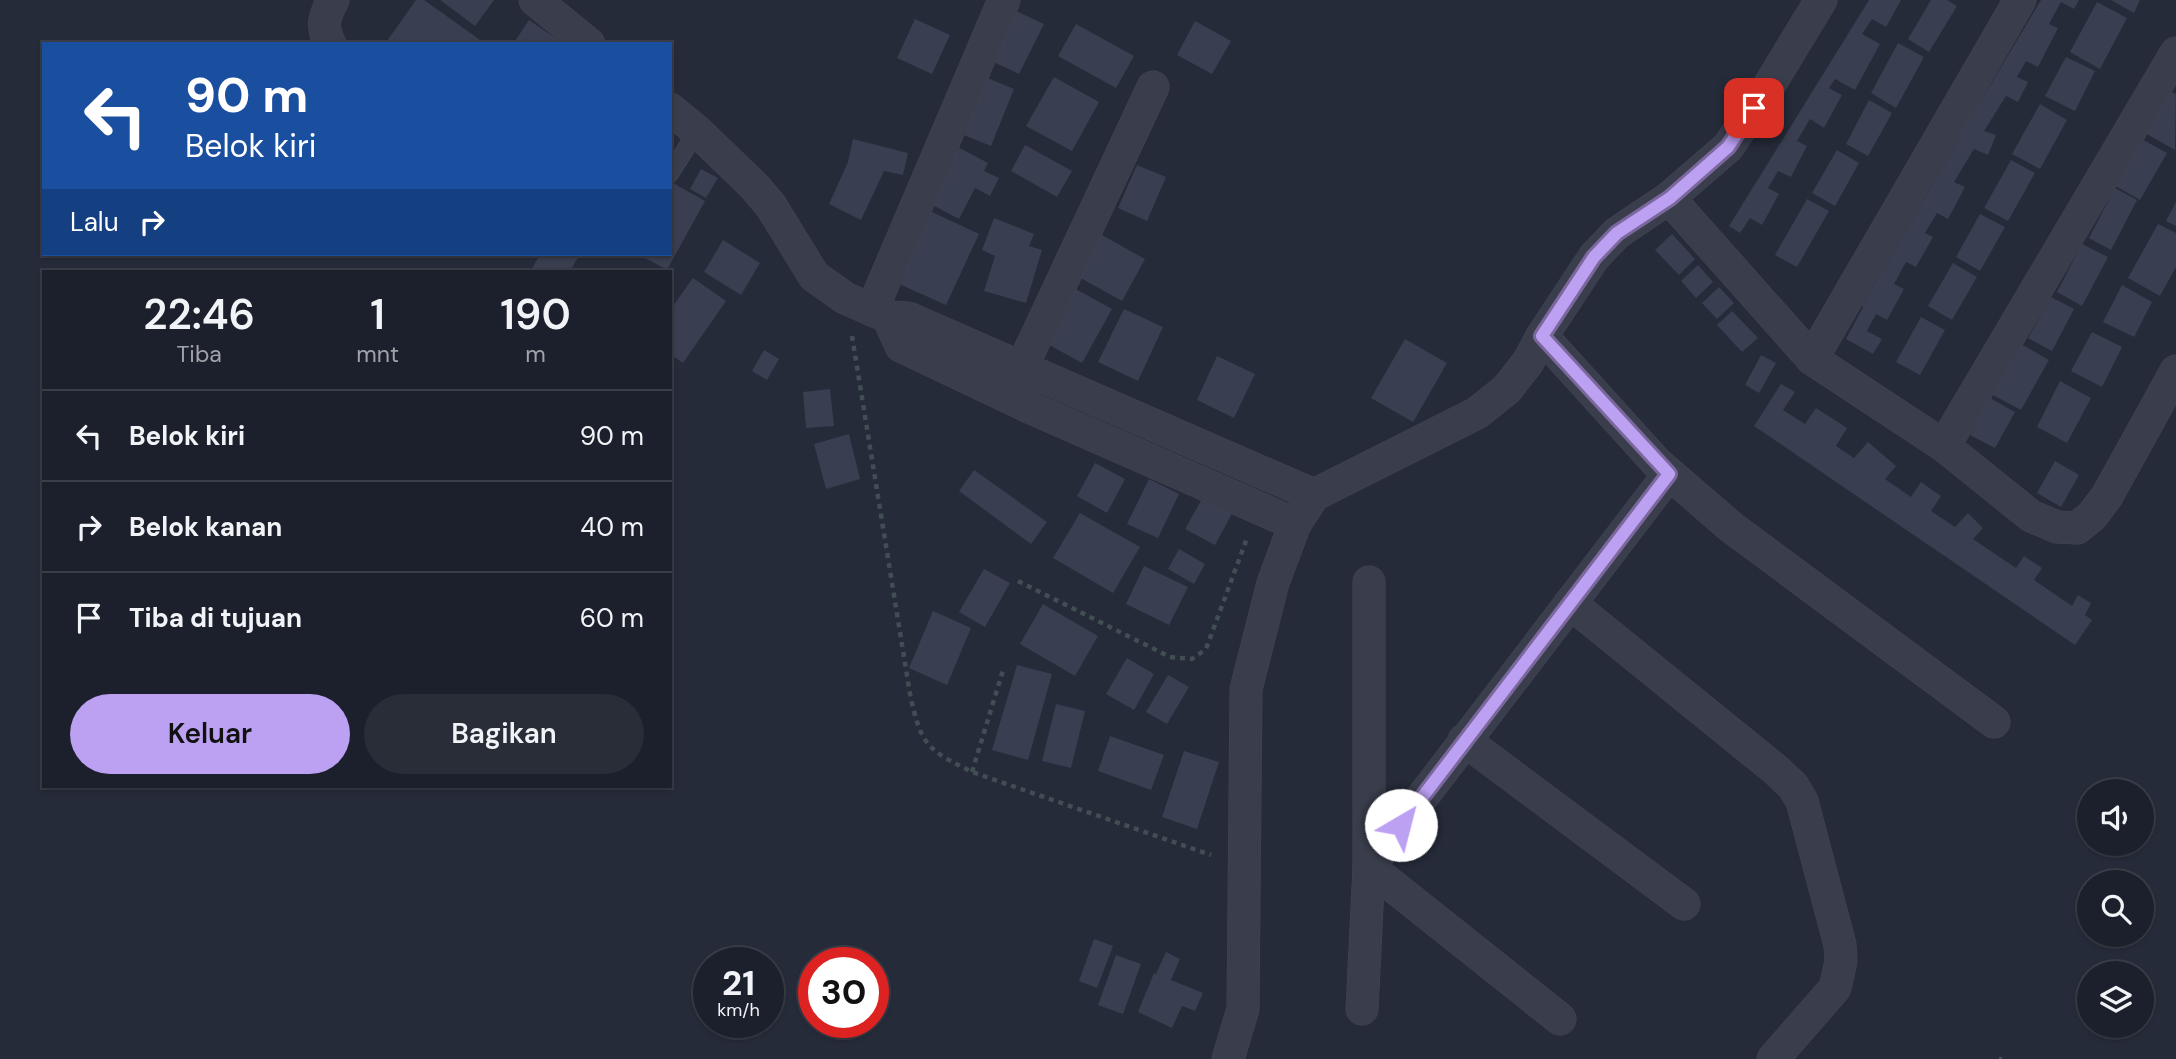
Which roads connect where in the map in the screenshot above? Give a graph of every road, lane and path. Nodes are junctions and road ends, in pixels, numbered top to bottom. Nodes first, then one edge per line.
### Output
1 (333, 0) edge
2 (536, 0) edge
3 (1004, 0) edge
4 (1821, 0) edge
5 (2020, 0) edge
6 (330, 42) edge
7 (587, 42) edge
8 (2176, 53) edge
9 (1153, 87) dead end
10 (672, 111) edge
11 (697, 131) junction
12 (672, 171) edge
13 (1670, 198) junction
14 (869, 309) junction
15 (1542, 336) junction
16 (1812, 359) junction
17 (1022, 367) junction
18 (2176, 371) edge
19 (1077, 392) junction
20 (1066, 424) junction
21 (1944, 446) junction
22 (1669, 474) junction
23 (1314, 495) junction
24 (1258, 508) junction
25 (1295, 523) junction
26 (1018, 581) dead end
27 (1369, 582) dead end
28 (1570, 603) junction
29 (1004, 667) dead end
30 (1994, 722) dead end
31 (1464, 740) junction
32 (972, 772) junction
33 (1245, 866) junction
34 (1369, 867) junction
35 (1684, 904) dead end
36 (1362, 1009) dead end
37 (1560, 1019) dead end
38 (1228, 1059) edge
39 (1773, 1059) edge

1 - 6 street
2 - 7 street
3 - 14 street
4 - 13 street
5 - 16 street
8 - 21 street
9 - 17 street
10 - 11 street
11 - 12 lane
11 - 14 street
13 - 15 street
13 - 16 street
14 - 17 street
14 - 20 street
14 - 32 path
15 - 22 street
15 - 23 street
16 - 21 street
17 - 19 street
18 - 21 street
19 - 20 street
19 - 23 street
20 - 24 street
22 - 28 street
22 - 30 street
23 - 25 street
24 - 25 street
24 - 26 path
25 - 33 street
27 - 34 street
28 - 31 street
28 - 39 street
29 - 32 path
31 - 34 street
31 - 35 street
32 - 33 path
33 - 38 street
34 - 36 street
34 - 37 street

